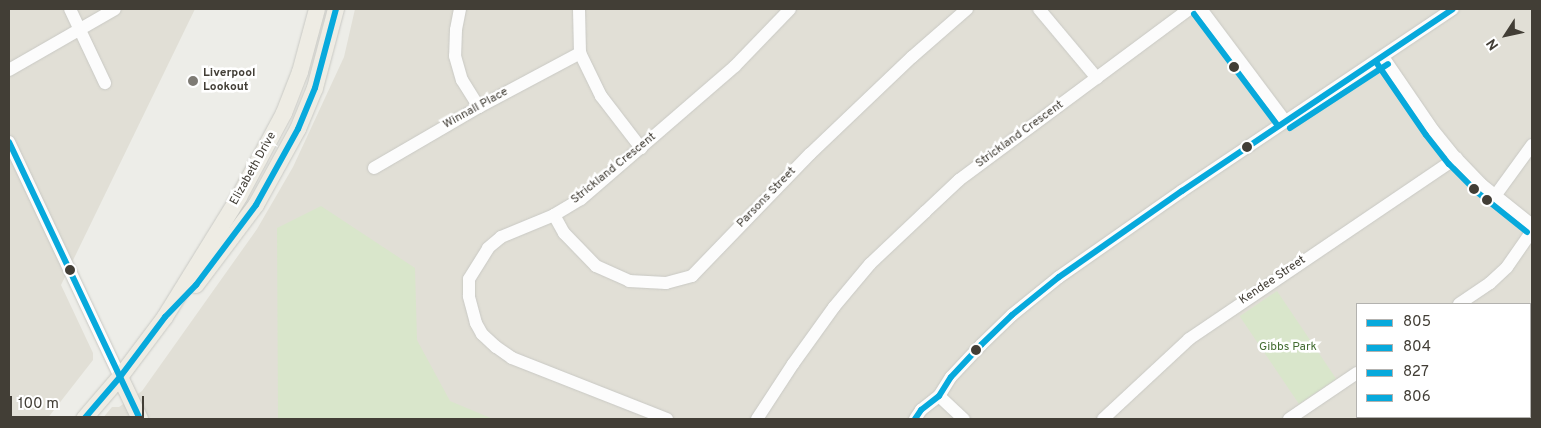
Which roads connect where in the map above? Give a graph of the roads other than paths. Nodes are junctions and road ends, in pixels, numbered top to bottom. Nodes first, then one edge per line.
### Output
1 (70, 9) edge
2 (114, 9) edge
3 (317, 9) edge
4 (336, 9) edge
5 (460, 9) edge
6 (579, 9) edge
7 (790, 9) edge
8 (967, 9) edge
9 (1039, 9) edge
10 (1189, 9) edge
11 (1201, 9) edge
12 (1453, 9) edge
13 (80, 30) junction
14 (580, 53) junction
15 (1383, 57) junction
16 (9, 70) edge
17 (1098, 78) junction
18 (104, 83) dead end
19 (479, 107) junction
20 (1285, 121) junction
21 (9, 142) edge
22 (1532, 145) edge
23 (641, 148) junction
24 (1456, 158) junction
25 (374, 168) dead end
26 (1495, 196) junction
27 (554, 215) junction
28 (1532, 225) edge
29 (1532, 231) edge
30 (1461, 303) edge
31 (165, 318) junction
32 (1356, 374) edge
33 (120, 377) junction
34 (939, 396) junction
35 (84, 419) edge
36 (140, 419) edge
37 (667, 419) edge
38 (757, 419) edge
39 (915, 419) edge
40 (964, 419) edge
41 (1103, 419) edge
42 (1288, 419) edge

1 - 13 street
2 - 13 street
3 - 31 main road, Elizabeth Drive
4 - 31 main road, Elizabeth Drive
5 - 19 street
6 - 14 street
7 - 23 street, Strickland Crescent
8 - 27 street, Parsons Street
9 - 17 street
10 - 17 street, Strickland Crescent
11 - 20 street
12 - 15 street
13 - 16 street
13 - 18 street
14 - 19 street, Winnall Place
14 - 23 street
15 - 20 street
15 - 24 street
17 - 38 street, Strickland Crescent
19 - 25 street, Winnall Place
20 - 34 street
21 - 33 street
22 - 26 street
23 - 27 street, Strickland Crescent
24 - 26 street
24 - 41 street, Kendee Street
26 - 28 street
27 - 37 street, Strickland Crescent
29 - 30 street
31 - 33 main road, Elizabeth Drive
32 - 42 street
33 - 35 main road, Elizabeth Drive
33 - 36 main road
34 - 39 street
34 - 40 street

